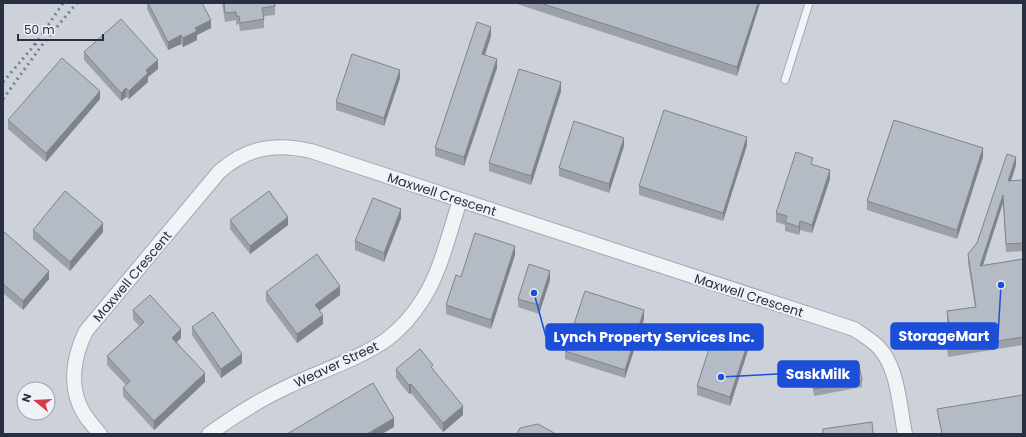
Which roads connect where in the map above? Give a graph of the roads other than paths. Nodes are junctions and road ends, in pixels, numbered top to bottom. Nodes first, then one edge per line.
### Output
1 (809, 3) edge
2 (785, 80) dead end
3 (460, 200) junction
4 (100, 434) edge
5 (209, 434) edge
6 (905, 434) edge

1 - 2 lane
3 - 4 street, Maxwell Crescent
3 - 5 street, Weaver Street
3 - 6 street, Maxwell Crescent

